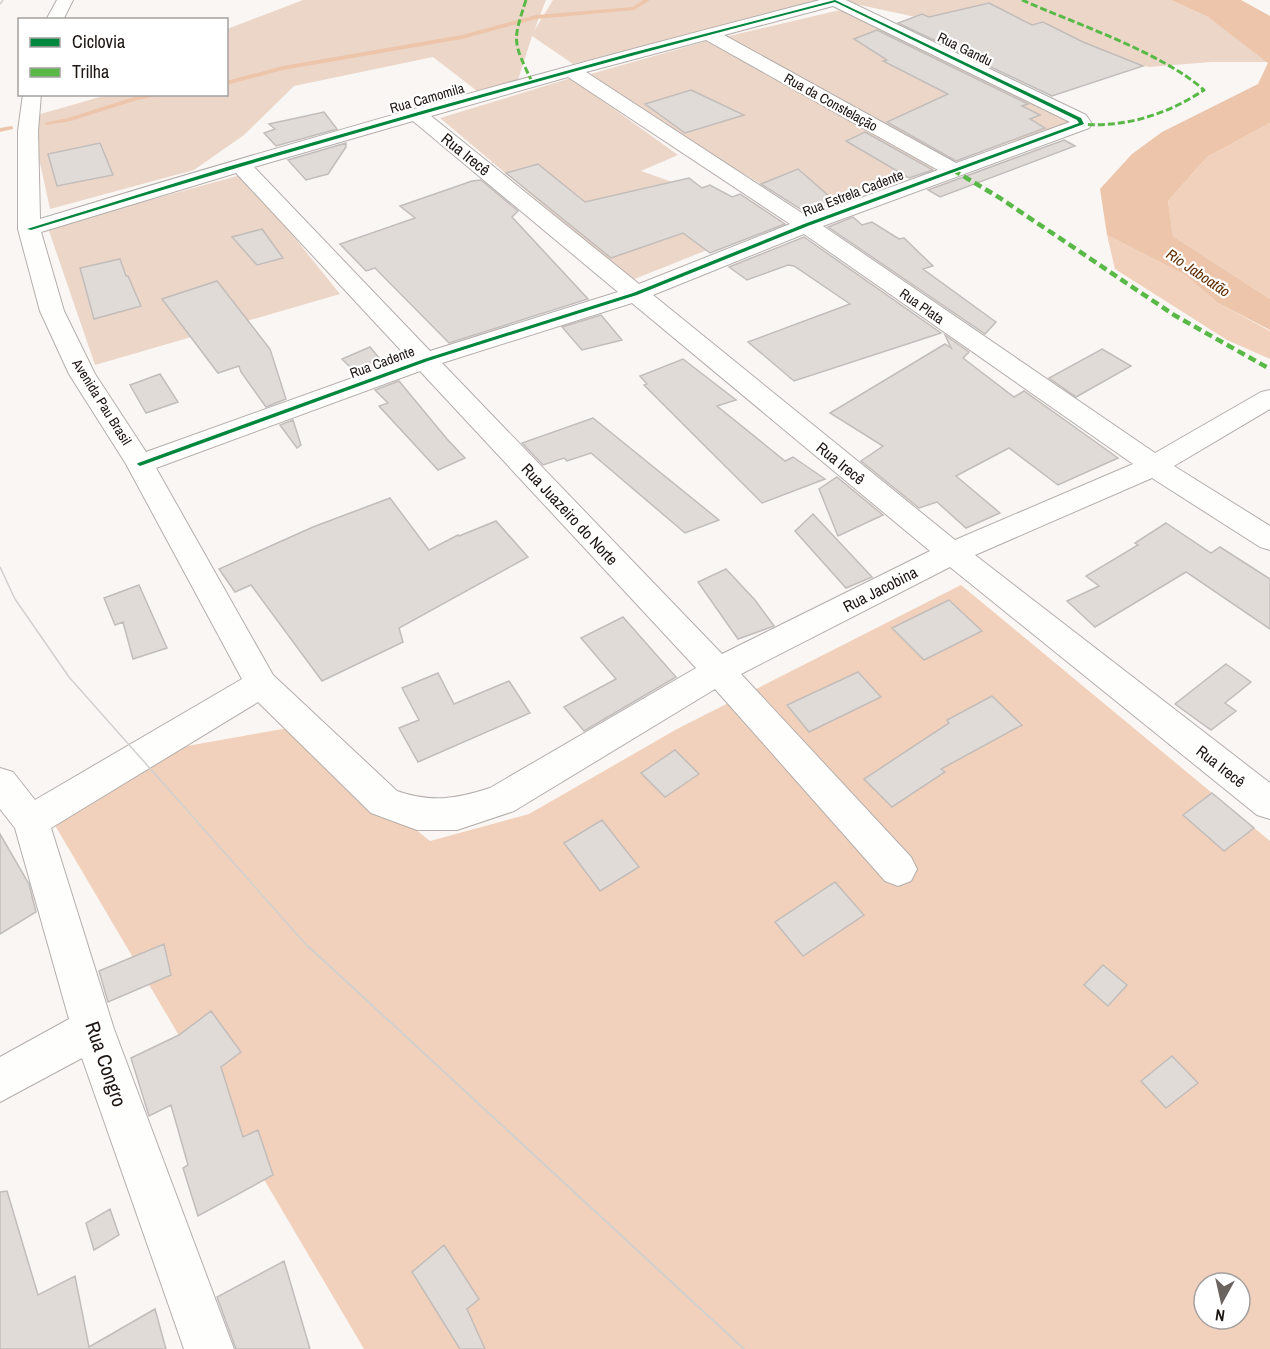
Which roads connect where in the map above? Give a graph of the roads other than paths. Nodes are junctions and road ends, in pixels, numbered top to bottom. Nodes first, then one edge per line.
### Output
1 (65, 0) edge
2 (835, 1) edge
3 (55, 18) edge
4 (709, 33) junction
5 (573, 72) junction
6 (32, 96) edge
7 (418, 115) junction
8 (1082, 124) joint
9 (239, 164) junction
10 (953, 170) junction
11 (806, 225) junction
12 (29, 229) junction
13 (635, 294) junction
14 (426, 360) junction
15 (1270, 398) edge
16 (140, 464) junction
17 (1154, 466) junction
18 (1270, 540) edge
19 (952, 553) junction
20 (717, 671) junction
21 (261, 684) junction
22 (0, 783) edge
23 (501, 800) joint
24 (1270, 804) edge
25 (31, 821) junction
26 (898, 869) dead end
27 (93, 1029) junction
28 (0, 1080) edge
29 (209, 1349) edge

1 - 3 street
2 - 4 street, Rua Camomila
2 - 8 street, Rua Gandu
4 - 5 street, Rua Camomila
4 - 10 street, Rua da Constelação
5 - 7 street, Rua Camomila
5 - 11 street, Rua Plata
6 - 12 street, Avenida Pau Brasil
7 - 9 street, Rua Camomila
7 - 13 street, Rua Irecê
8 - 10 street, Rua Estrela Cadente
9 - 12 street, Rua Camomila
9 - 14 street, Rua Juazeiro do Norte
10 - 11 street, Rua Estrela Cadente
11 - 13 street, Rua Estrela Cadente
11 - 17 street, Rua Plata
12 - 16 street, Avenida Pau Brasil
13 - 14 street, Rua Cadente
13 - 19 street, Rua Irecê
14 - 16 street, Rua Cadente
14 - 20 street, Rua Juazeiro do Norte
15 - 17 street, Rua Jacobina
16 - 21 street, Avenida Pau Brasil
17 - 18 street, Rua Plata
17 - 19 street, Rua Jacobina
19 - 20 street, Rua Jacobina
19 - 24 street, Rua Irecê
20 - 23 street, Rua Jacobina
20 - 26 street, Rua Juazeiro do Norte
21 - 23 street, Avenida Pau Brasil
21 - 25 street
22 - 25 street, Rua Congro
25 - 27 street, Rua Congro
27 - 28 street
27 - 29 street, Rua Congro

